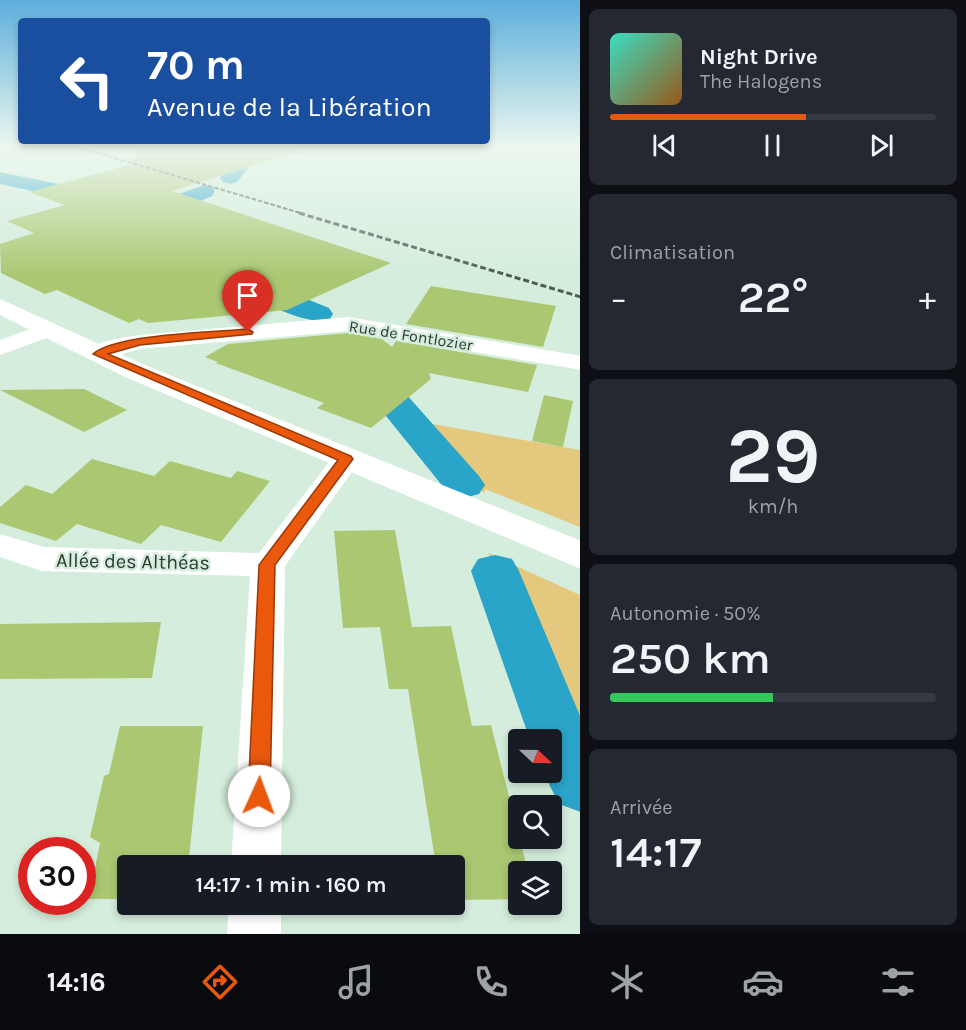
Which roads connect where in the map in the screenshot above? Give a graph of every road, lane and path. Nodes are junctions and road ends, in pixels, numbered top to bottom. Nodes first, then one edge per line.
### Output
1 (0, 306) edge
2 (47, 330) junction
3 (0, 348) edge
4 (98, 354) junction
5 (580, 363) edge
6 (346, 459) junction
7 (0, 545) edge
8 (580, 556) edge
9 (267, 565) junction
10 (256, 855) edge
11 (255, 915) edge
12 (254, 934) edge

1 - 2 main road
2 - 3 street
2 - 4 main road
4 - 5 street, Rue de Fontlozier
4 - 6 main road
6 - 8 main road
6 - 9 street
7 - 9 street, Allée des Althéas
9 - 10 street
11 - 12 street

